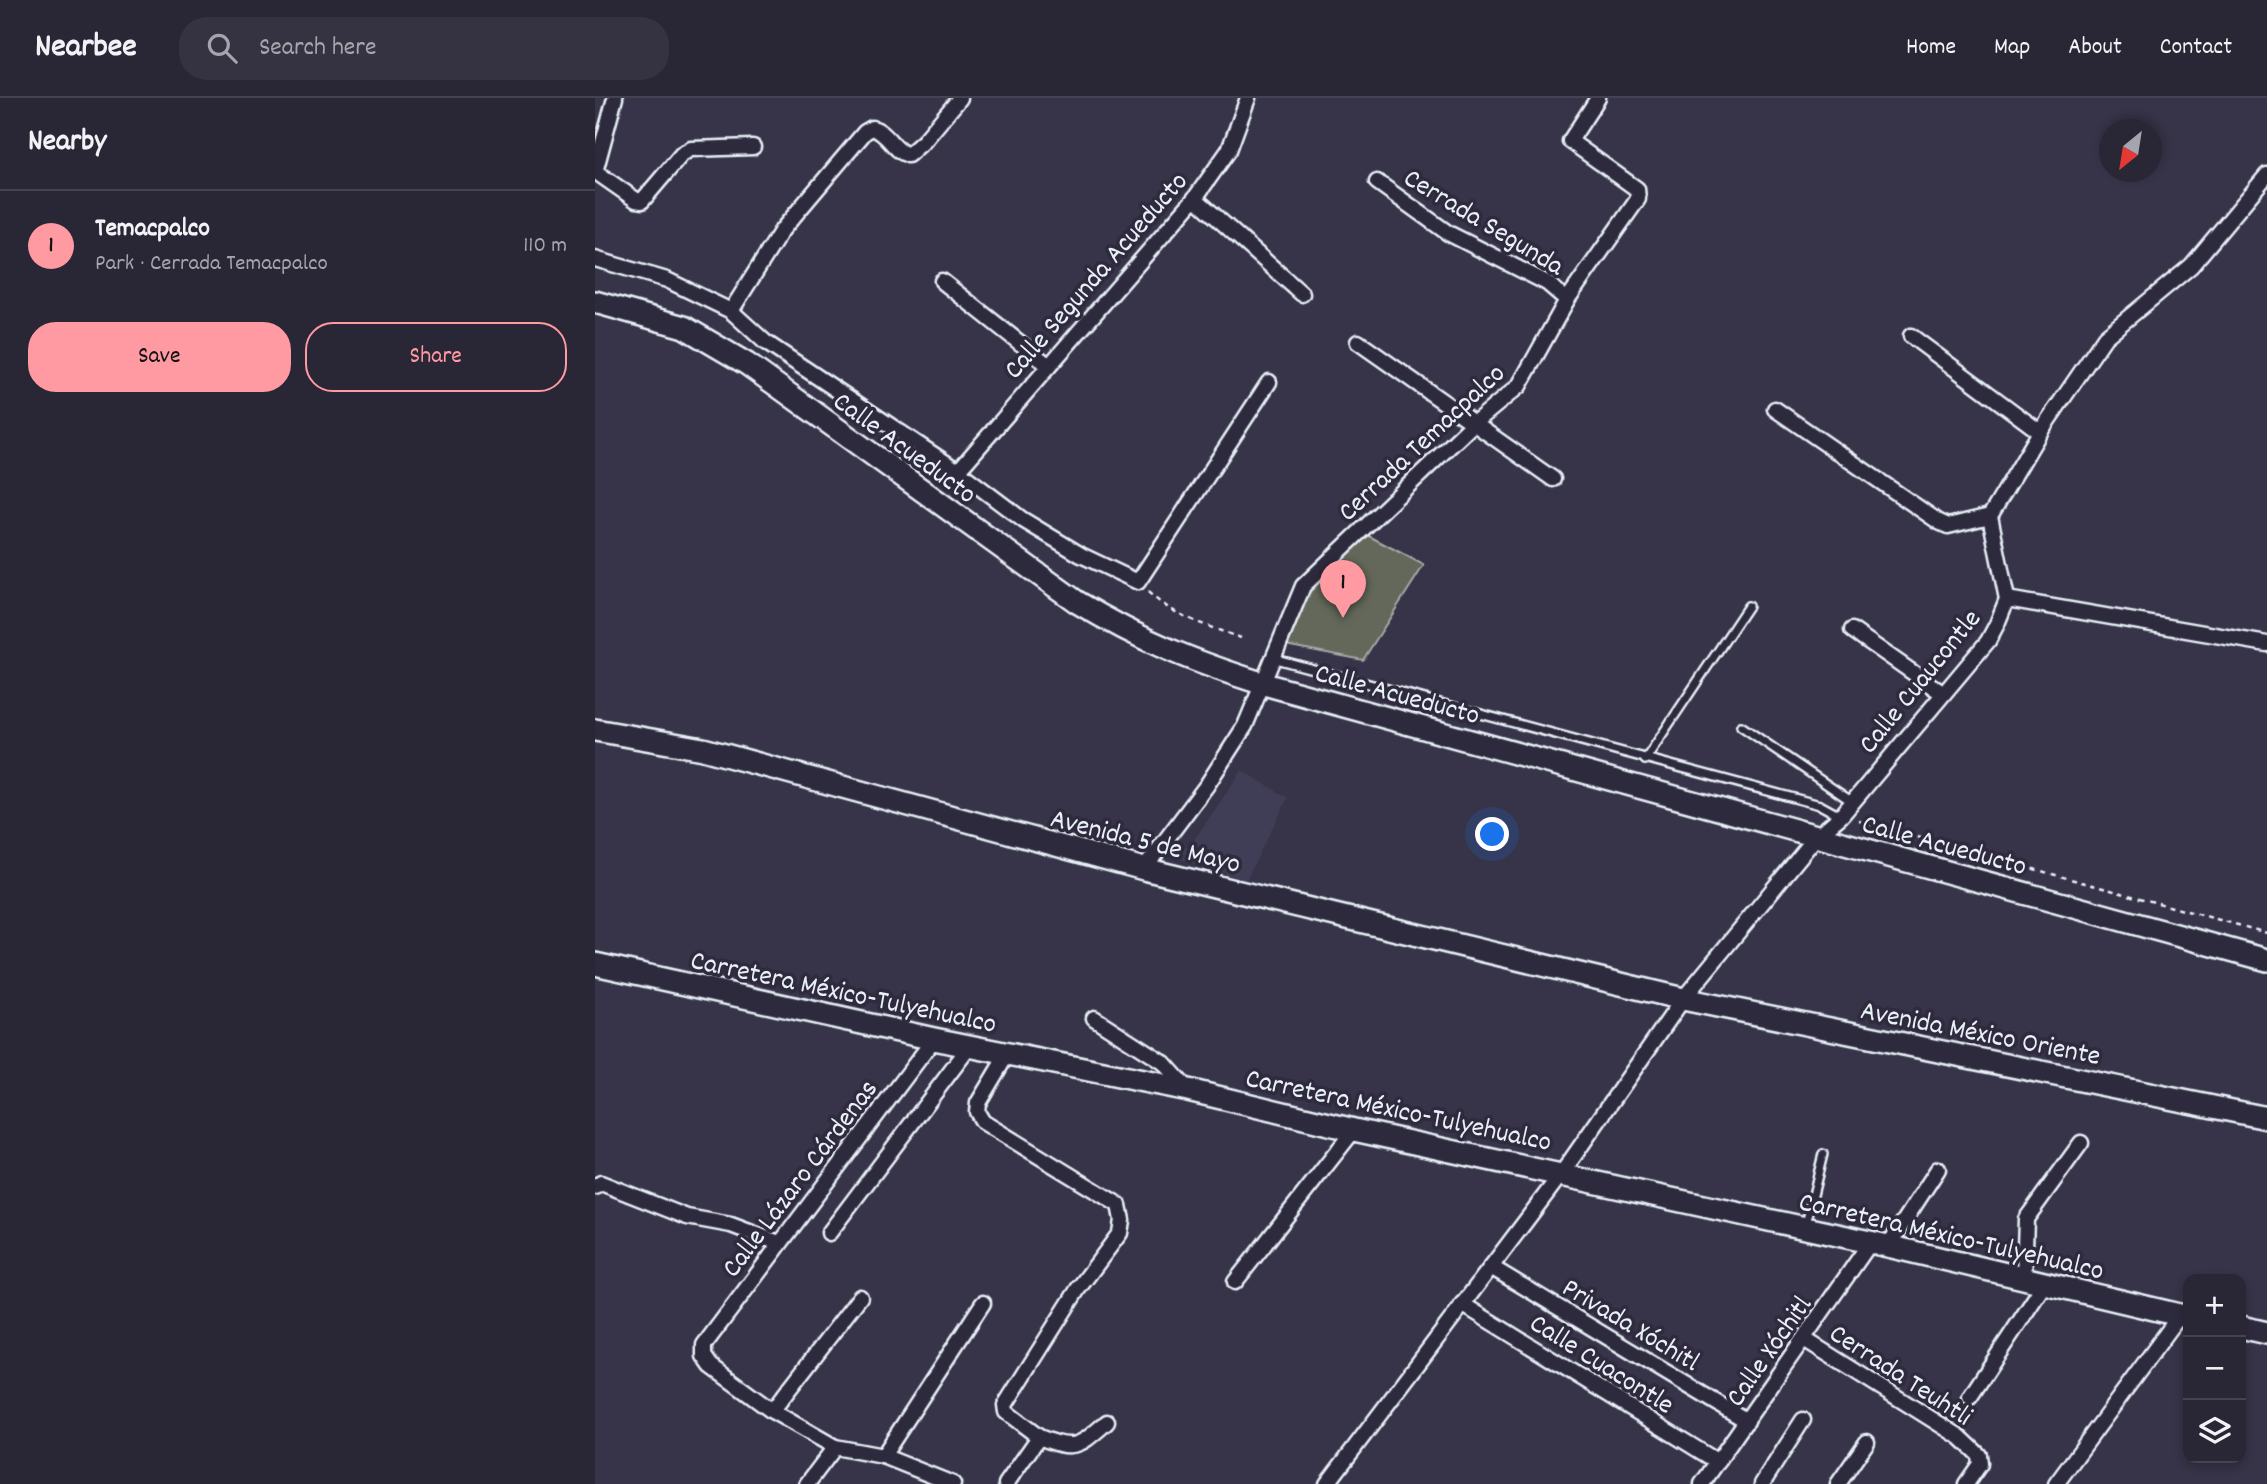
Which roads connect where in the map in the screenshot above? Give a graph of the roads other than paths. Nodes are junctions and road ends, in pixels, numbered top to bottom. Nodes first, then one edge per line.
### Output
1 (615, 98) edge
2 (960, 98) edge
3 (1248, 98) edge
4 (1598, 98) edge
5 (753, 148) dead end
6 (595, 172) edge
7 (2267, 175) edge
8 (1377, 182) dead end
9 (1195, 198) junction
10 (595, 260) edge
11 (942, 281) dead end
12 (1302, 294) dead end
13 (1567, 300) junction
14 (595, 302) edge
15 (730, 311) junction
16 (1911, 336) dead end
17 (1359, 342) dead end
18 (1049, 366) junction
19 (1269, 382) dead end
20 (1775, 409) dead end
21 (1472, 425) junction
22 (2040, 432) junction
23 (958, 471) junction
24 (1553, 479) dead end
25 (1990, 516) junction
26 (2007, 599) junction
27 (1748, 606) dead end
28 (1852, 630) dead end
29 (2267, 644) edge
30 (1271, 658) junction
31 (1264, 684) junction
32 (1942, 693) junction
33 (1741, 726) dead end
34 (595, 730) edge
35 (1645, 760) junction
36 (1851, 801) junction
37 (1841, 816) junction
38 (1816, 837) junction
39 (1144, 869) junction
40 (2267, 960) edge
41 (595, 964) edge
42 (1683, 999) junction
43 (1094, 1018) dead end
44 (934, 1039) junction
45 (970, 1046) junction
46 (1008, 1053) junction
47 (1188, 1090) junction
48 (2267, 1118) edge
49 (1355, 1130) junction
50 (2081, 1143) dead end
51 (1823, 1154) dead end
52 (1938, 1169) dead end
53 (1562, 1173) junction
54 (595, 1187) edge
55 (1805, 1228) junction
56 (829, 1233) dead end
57 (779, 1243) junction
58 (1879, 1244) junction
59 (1491, 1267) junction
60 (2024, 1278) junction
61 (1235, 1282) dead end
62 (2045, 1283) junction
63 (860, 1297) dead end
64 (983, 1303) dead end
65 (1462, 1304) junction
66 (2183, 1316) edge
67 (2183, 1317) edge
68 (2246, 1329) edge
69 (2267, 1333) edge
70 (1804, 1339) junction
71 (1970, 1397) dead end
72 (772, 1411) junction
73 (1803, 1420) dead end
74 (1747, 1421) junction
75 (1107, 1422) dead end
76 (1039, 1437) junction
77 (1867, 1442) dead end
78 (835, 1447) junction
79 (883, 1457) junction
80 (1718, 1462) junction
81 (807, 1484) edge
82 (953, 1484) edge
83 (1006, 1484) edge
84 (1327, 1484) edge
85 (1702, 1484) edge
86 (1762, 1484) edge
87 (1838, 1484) edge
88 (1966, 1484) edge
89 (2056, 1484) edge

1 - 6 street
2 - 15 street
3 - 9 street, Calle Segunda Acueducto
4 - 13 street, Cerrada Temacpalco
5 - 6 street
7 - 22 street
8 - 13 street, Cerrada Segunda
9 - 12 street
9 - 18 street, Calle Segunda Acueducto
10 - 15 street, Calle Acueducto
11 - 18 street
13 - 21 street, Cerrada Temacpalco
14 - 31 main road, Calle Acueducto
15 - 23 street, Calle Acueducto
16 - 22 street
17 - 21 street
18 - 23 street, Calle Segunda Acueducto
19 - 23 street, Calle Acueducto
20 - 25 street
21 - 24 street
21 - 30 street, Cerrada Temacpalco
22 - 25 street
25 - 26 street, Calle Cuaucontle
26 - 29 street
26 - 32 street, Calle Cuaucontle
27 - 35 lane
28 - 32 street
30 - 31 street, Cerrada Temacpalco
30 - 35 lane, Calle Acueducto
31 - 38 main road, Calle Acueducto
31 - 39 street, Cerrada Temacpalco
32 - 36 street, Calle Cuaucontle
33 - 36 lane
34 - 39 main road, Avenida 5 de Mayo
35 - 37 lane, Calle Acueducto
36 - 37 street, Calle Cuaucontle
37 - 38 street, Calle Cuaucontle
38 - 40 main road, Calle Acueducto
38 - 42 street, Calle Cuaucontle
39 - 42 main road, Avenida 5 de Mayo
41 - 44 main road, Carretera México-Tulyehualco
42 - 48 main road, Avenida México Oriente
42 - 53 street
43 - 47 street
44 - 45 main road, Carretera México-Tulyehualco
44 - 57 street, Calle Lázaro Cárdenas
45 - 46 main road, Carretera México-Tulyehualco
45 - 56 street
46 - 47 main road, Carretera México-Tulyehualco
46 - 76 street
47 - 49 main road, Carretera México-Tulyehualco
49 - 53 main road, Carretera México-Tulyehualco
49 - 61 street
50 - 60 street
51 - 55 lane
52 - 58 street, Calle Xóchitl
53 - 55 main road, Carretera México-Tulyehualco
53 - 59 street
54 - 57 street
55 - 58 main road, Carretera México-Tulyehualco
57 - 72 street, Calle Lázaro Cárdenas
58 - 60 main road, Carretera México-Tulyehualco
58 - 70 street, Calle Xóchitl
59 - 65 street
59 - 74 street, Privada Xóchitl
60 - 62 main road, Carretera México-Tulyehualco
62 - 66 main road, Carretera México-Tulyehualco
62 - 71 street
63 - 72 street
64 - 79 street
65 - 80 street, Calle Cuacontle
65 - 84 street
67 - 89 street
68 - 69 main road
70 - 74 street, Calle Xóchitl
70 - 88 street, Cerrada Teuhtli
72 - 78 street
73 - 86 street
74 - 80 street, Calle Xóchitl
75 - 76 street
76 - 83 street
77 - 87 street
78 - 79 street
78 - 81 street
79 - 82 street
80 - 85 street, Calle Xóchitl

